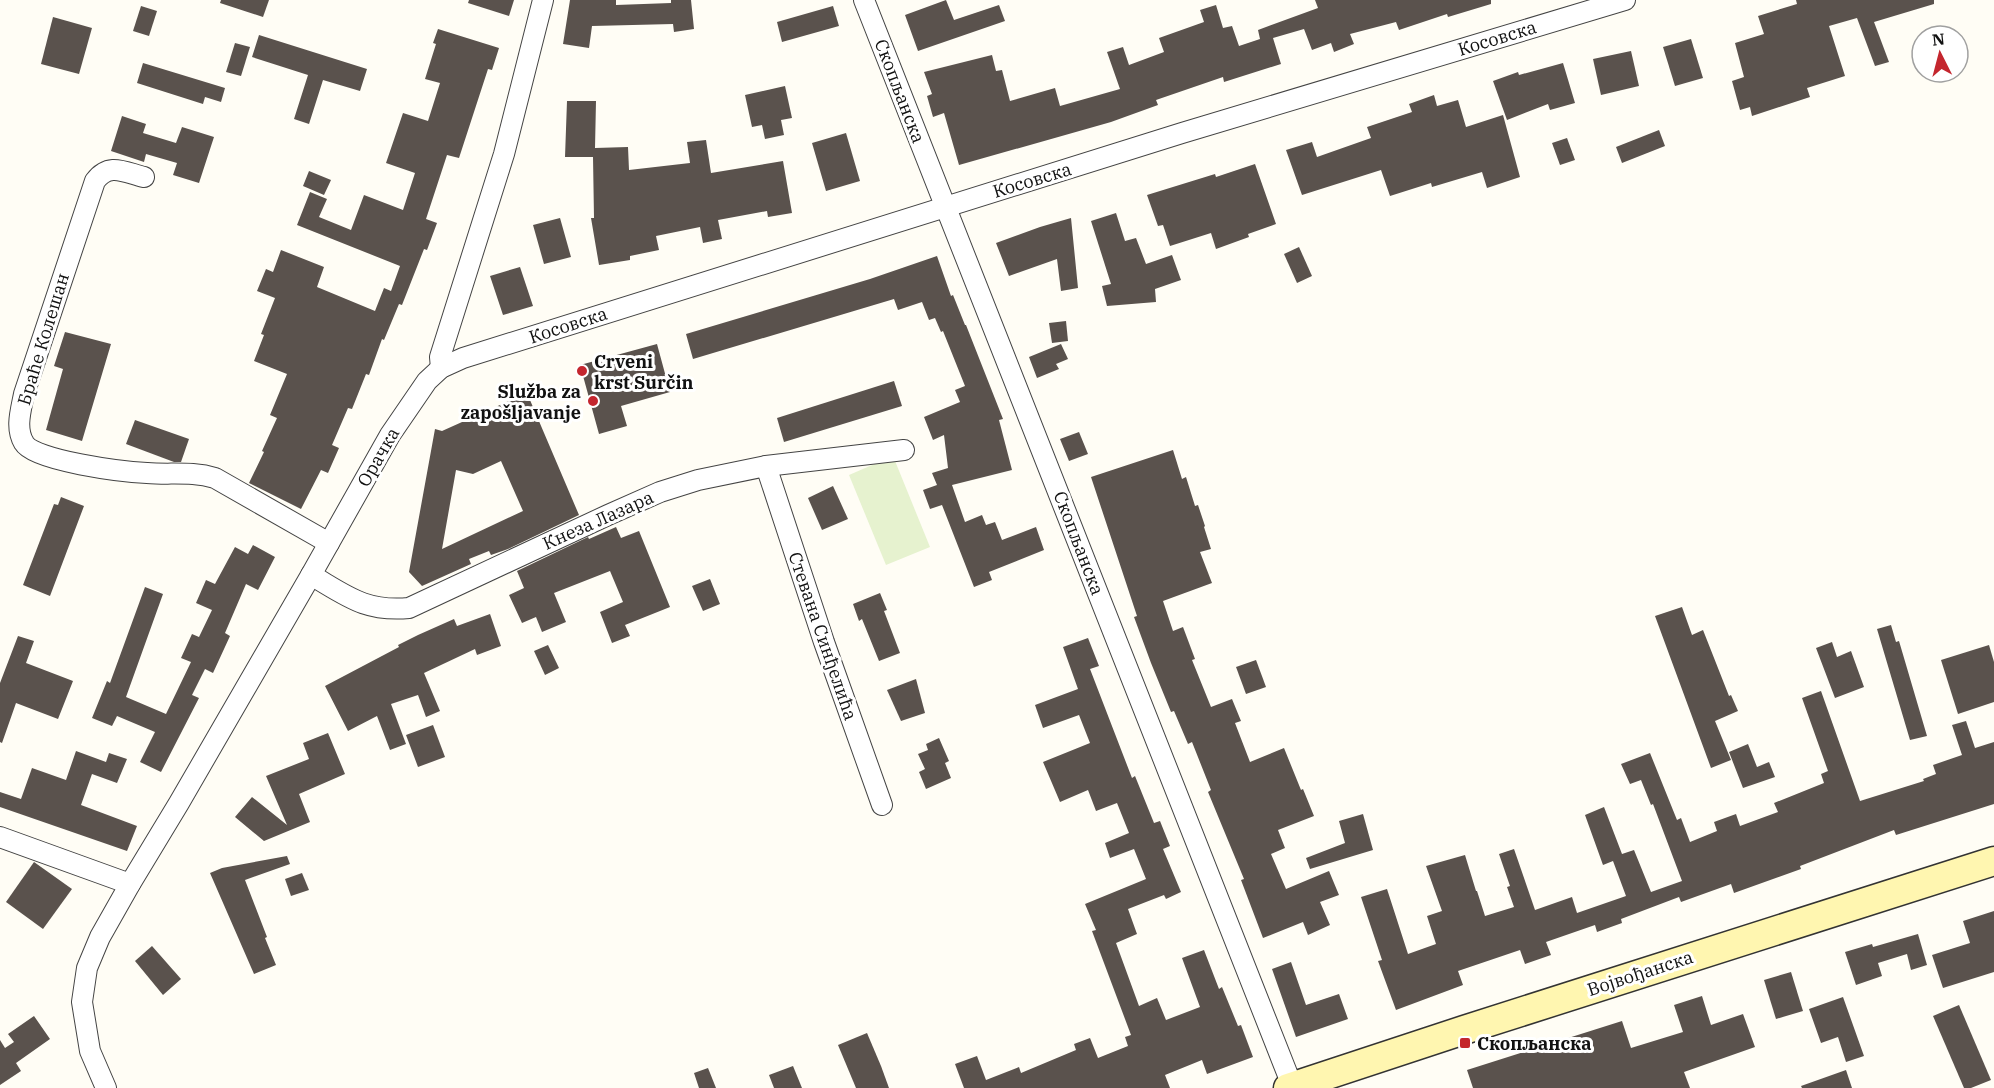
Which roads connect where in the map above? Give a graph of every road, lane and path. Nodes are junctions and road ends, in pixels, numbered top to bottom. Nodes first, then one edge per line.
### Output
1 (543, 0) edge
2 (864, 0) edge
3 (1625, 0) edge
4 (144, 177) dead end
5 (946, 207) junction
6 (441, 368) junction
7 (904, 450) dead end
8 (766, 466) junction
9 (329, 543) junction
10 (311, 575) junction
11 (882, 806) dead end
12 (0, 837) edge
13 (1994, 861) edge
14 (130, 884) junction
15 (106, 1088) edge
16 (1291, 1088) edge

1 - 6 street
2 - 5 street, Скопљанска
3 - 5 street, Косовска
4 - 9 street, Браће Колешан
5 - 6 street, Косовска
5 - 16 street, Скопљанска
6 - 9 street, Орачка
7 - 8 street, Кнеза Лазара
8 - 10 street, Кнеза Лазара
8 - 11 street, Стевана Синђелића
9 - 10 street, Орачка
10 - 14 street, Орачка
12 - 14 street
13 - 16 main road, Војвођанска
14 - 15 street, Орачка

